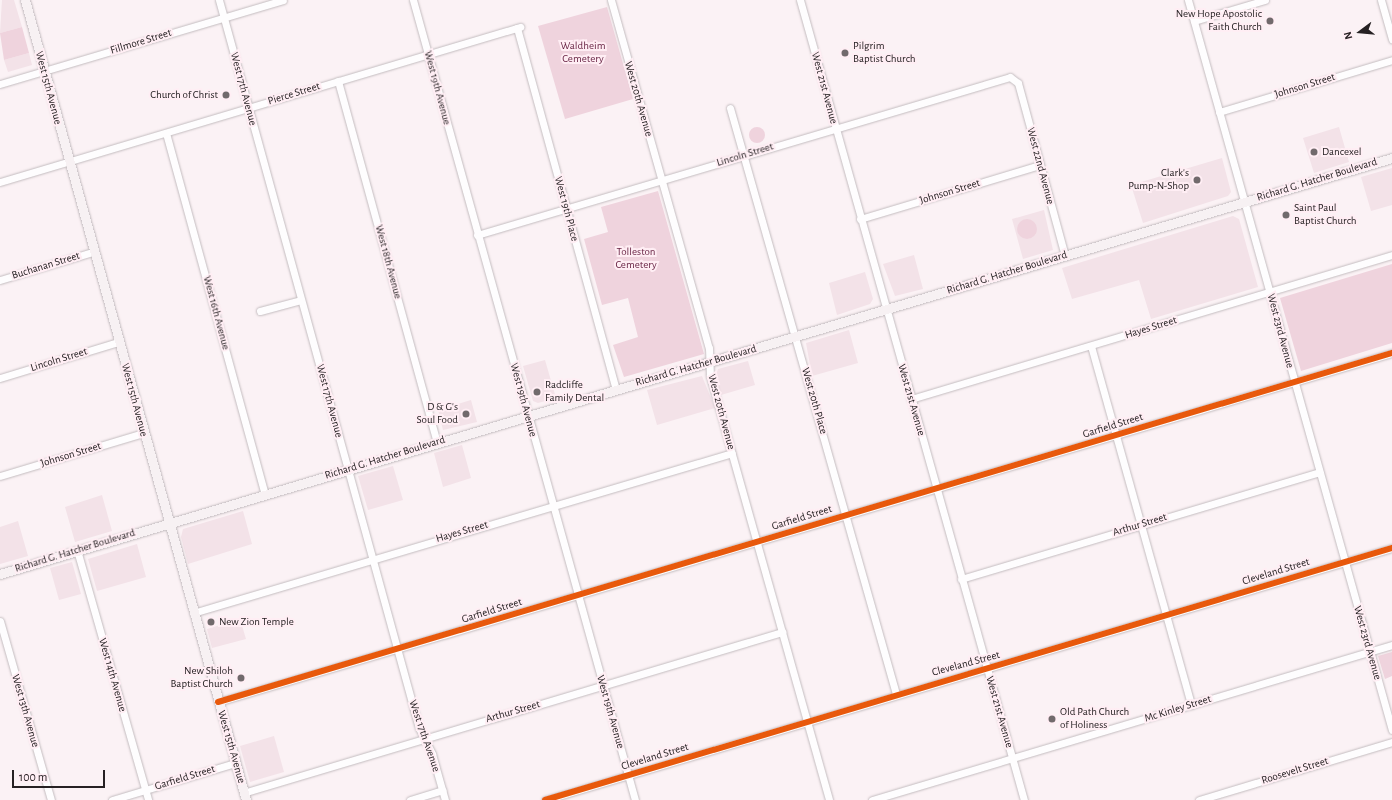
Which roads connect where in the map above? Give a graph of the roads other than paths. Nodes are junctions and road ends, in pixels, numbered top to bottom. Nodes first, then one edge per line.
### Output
1 (24, 0) edge
2 (218, 0) edge
3 (283, 0) edge
4 (412, 0) edge
5 (610, 0) edge
6 (800, 0) edge
7 (1188, 0) edge
8 (1265, 0) edge
9 (1381, 0) edge
10 (223, 18) junction
11 (1194, 21) junction
12 (518, 28) joint
13 (1392, 39) edge
14 (428, 55) junction
15 (1392, 60) edge
16 (44, 71) junction
17 (1014, 78) joint
18 (338, 81) junction
19 (0, 84) edge
20 (248, 108) junction
21 (730, 108) dead end
22 (1219, 112) junction
23 (835, 128) junction
24 (166, 133) junction
25 (746, 155) junction
26 (1392, 158) edge
27 (68, 161) junction
28 (1040, 166) junction
29 (661, 180) junction
30 (0, 182) edge
31 (1244, 202) junction
32 (566, 209) junction
33 (860, 219) junction
34 (477, 235) junction
35 (93, 252) junction
36 (1392, 255) edge
37 (1065, 256) junction
38 (0, 280) edge
39 (1269, 292) junction
40 (301, 300) junction
41 (260, 310) dead end
42 (886, 310) junction
43 (796, 336) junction
44 (118, 342) junction
45 (1091, 346) junction
46 (1392, 353) edge
47 (709, 362) junction
48 (0, 378) edge
49 (1294, 382) junction
50 (616, 389) junction
51 (911, 400) junction
52 (527, 416) junction
53 (143, 433) junction
54 (1115, 435) junction
55 (437, 443) junction
56 (732, 452) junction
57 (348, 469) junction
58 (1319, 472) junction
59 (0, 476) edge
60 (936, 489) junction
61 (266, 494) junction
62 (552, 506) junction
63 (846, 515) junction
64 (167, 523) junction
65 (1142, 525) junction
66 (757, 542) junction
67 (1392, 548) edge
68 (77, 550) junction
69 (372, 558) junction
70 (1344, 562) junction
71 (0, 574) edge
72 (961, 579) junction
73 (577, 596) junction
74 (193, 613) junction
75 (1166, 615) junction
76 (0, 621) edge
77 (782, 632) junction
78 (1392, 645) edge
79 (397, 650) junction
80 (1370, 652) junction
81 (986, 668) junction
82 (602, 685) junction
83 (896, 694) junction
84 (218, 702) junction
85 (1191, 705) junction
86 (807, 721) junction
87 (1392, 730) edge
88 (424, 738) junction
89 (1392, 742) edge
90 (1012, 759) junction
91 (235, 763) junction
92 (628, 775) junction
93 (145, 790) junction
94 (442, 790) junction
95 (244, 796) edge
96 (1217, 797) edge
97 (51, 800) edge
98 (112, 800) edge
99 (148, 800) edge
100 (410, 800) edge
101 (445, 800) edge
102 (544, 800) edge
103 (635, 800) edge
104 (829, 800) edge
105 (872, 800) edge
106 (1024, 800) edge
107 (1199, 800) edge

1 - 16 main road, West 15th Avenue
2 - 10 street, West 17th Avenue
3 - 10 street, Fillmore Street
4 - 14 street, West 19th Avenue
5 - 29 street, West 20th Avenue
6 - 23 street, West 21st Avenue
7 - 11 street, West 23rd Avenue
8 - 11 street
9 - 13 street
10 - 16 street, Fillmore Street
10 - 20 street, West 17th Avenue
11 - 22 street, West 23rd Avenue
12 - 14 street, Pierce Street
12 - 32 street, West 19th Place
14 - 18 street, Pierce Street
14 - 34 street, West 19th Avenue
15 - 22 street, Johnson Street
16 - 19 street, Fillmore Street
16 - 27 main road, West 15th Avenue
17 - 23 street, Lincoln Street
17 - 28 street, West 22nd Avenue
18 - 20 street, Pierce Street
18 - 55 street, West 18th Avenue
20 - 24 street, Pierce Street
20 - 40 street, West 17th Avenue
21 - 25 street, West 20th Place
22 - 31 street, West 23rd Avenue
23 - 25 street, Lincoln Street
23 - 33 street, West 21st Avenue
24 - 27 street, Pierce Street
24 - 61 street, West 16th Avenue
25 - 29 street, Lincoln Street
25 - 43 street, West 20th Place
26 - 31 main road, Richard G. Hatcher Boulevard
27 - 30 street, Pierce Street
27 - 35 main road, West 15th Avenue
28 - 33 street, Johnson Street
28 - 37 street, West 22nd Avenue
29 - 32 street, Lincoln Street
29 - 47 street, West 20th Avenue
31 - 37 main road, Richard G. Hatcher Boulevard
31 - 39 street, West 23rd Avenue
32 - 34 street, Lincoln Street
32 - 50 street, West 19th Place
33 - 42 street, West 21st Avenue
34 - 52 street, West 19th Avenue
35 - 38 street, Buchanan Street
35 - 44 main road, West 15th Avenue
36 - 39 street, Hayes Street
37 - 42 main road, Richard G. Hatcher Boulevard
39 - 45 street, Hayes Street
39 - 49 street, West 23rd Avenue
40 - 41 street
40 - 57 street, West 17th Avenue
42 - 43 main road, Richard G. Hatcher Boulevard
42 - 51 street, West 21st Avenue
43 - 47 main road, Richard G. Hatcher Boulevard
43 - 63 street, West 20th Place
44 - 48 street, Lincoln Street
44 - 53 main road, West 15th Avenue
45 - 51 street, Hayes Street
45 - 54 street
46 - 49 street, Garfield Street
47 - 50 main road, Richard G. Hatcher Boulevard
47 - 56 street, West 20th Avenue
49 - 54 street, Garfield Street
49 - 58 street, West 23rd Avenue
50 - 52 main road, Richard G. Hatcher Boulevard
51 - 60 street, West 21st Avenue
52 - 55 main road, Richard G. Hatcher Boulevard
52 - 62 street, West 19th Avenue
53 - 59 street, Johnson Street
53 - 64 main road, West 15th Avenue
54 - 60 street, Garfield Street
54 - 65 street
55 - 57 main road, Richard G. Hatcher Boulevard
56 - 62 street, Hayes Street
56 - 66 street, West 20th Avenue
57 - 61 main road, Richard G. Hatcher Boulevard
57 - 69 street, West 17th Avenue
58 - 65 street, Arthur Street
58 - 70 street, West 23rd Avenue
60 - 63 street, Garfield Street
60 - 72 street, West 21st Avenue
61 - 64 main road, Richard G. Hatcher Boulevard
62 - 69 street, Hayes Street
62 - 73 street, West 19th Avenue
63 - 66 street, Garfield Street
63 - 83 street, West 20th Place
64 - 68 main road, Richard G. Hatcher Boulevard
64 - 74 main road, West 15th Avenue
65 - 72 street, Arthur Street
65 - 75 street
66 - 73 street, Garfield Street
66 - 77 street, West 20th Avenue
67 - 70 street, Cleveland Street
68 - 71 main road, Richard G. Hatcher Boulevard
68 - 93 street, West 14th Avenue
69 - 74 street, Hayes Street
69 - 79 street, West 17th Avenue
70 - 75 street, Cleveland Street
70 - 80 street, West 23rd Avenue
72 - 81 street, West 21st Avenue
73 - 79 street, Garfield Street
73 - 82 street, West 19th Avenue
74 - 84 main road, West 15th Avenue
75 - 81 street, Cleveland Street
75 - 85 street
76 - 97 street, West 13th Avenue
77 - 82 street, Arthur Street
77 - 86 street, West 20th Avenue
78 - 80 street, Mc Kinley Street
79 - 84 street, Garfield Street
79 - 88 street, West 17th Avenue
80 - 85 street, Mc Kinley Street
80 - 87 street, West 23rd Avenue
81 - 83 street, Cleveland Street
81 - 90 street, West 21st Avenue
82 - 88 street, Arthur Street
82 - 92 street, West 19th Avenue
83 - 86 street, Cleveland Street
84 - 91 main road, West 15th Avenue
85 - 90 street, Mc Kinley Street
86 - 92 street, Cleveland Street
86 - 104 street, West 20th Avenue
88 - 94 street, West 17th Avenue
88 - 95 street, Arthur Street
89 - 96 street, Roosevelt Street
90 - 105 street, Mc Kinley Street
90 - 106 street, West 21st Avenue
91 - 93 street, Garfield Street
91 - 95 main road, West 15th Avenue
92 - 102 street, Cleveland Street
92 - 103 street, West 19th Avenue
93 - 98 street, Garfield Street
93 - 99 street, West 14th Avenue
94 - 100 street
94 - 101 street, West 17th Avenue
96 - 107 street, Roosevelt Street

